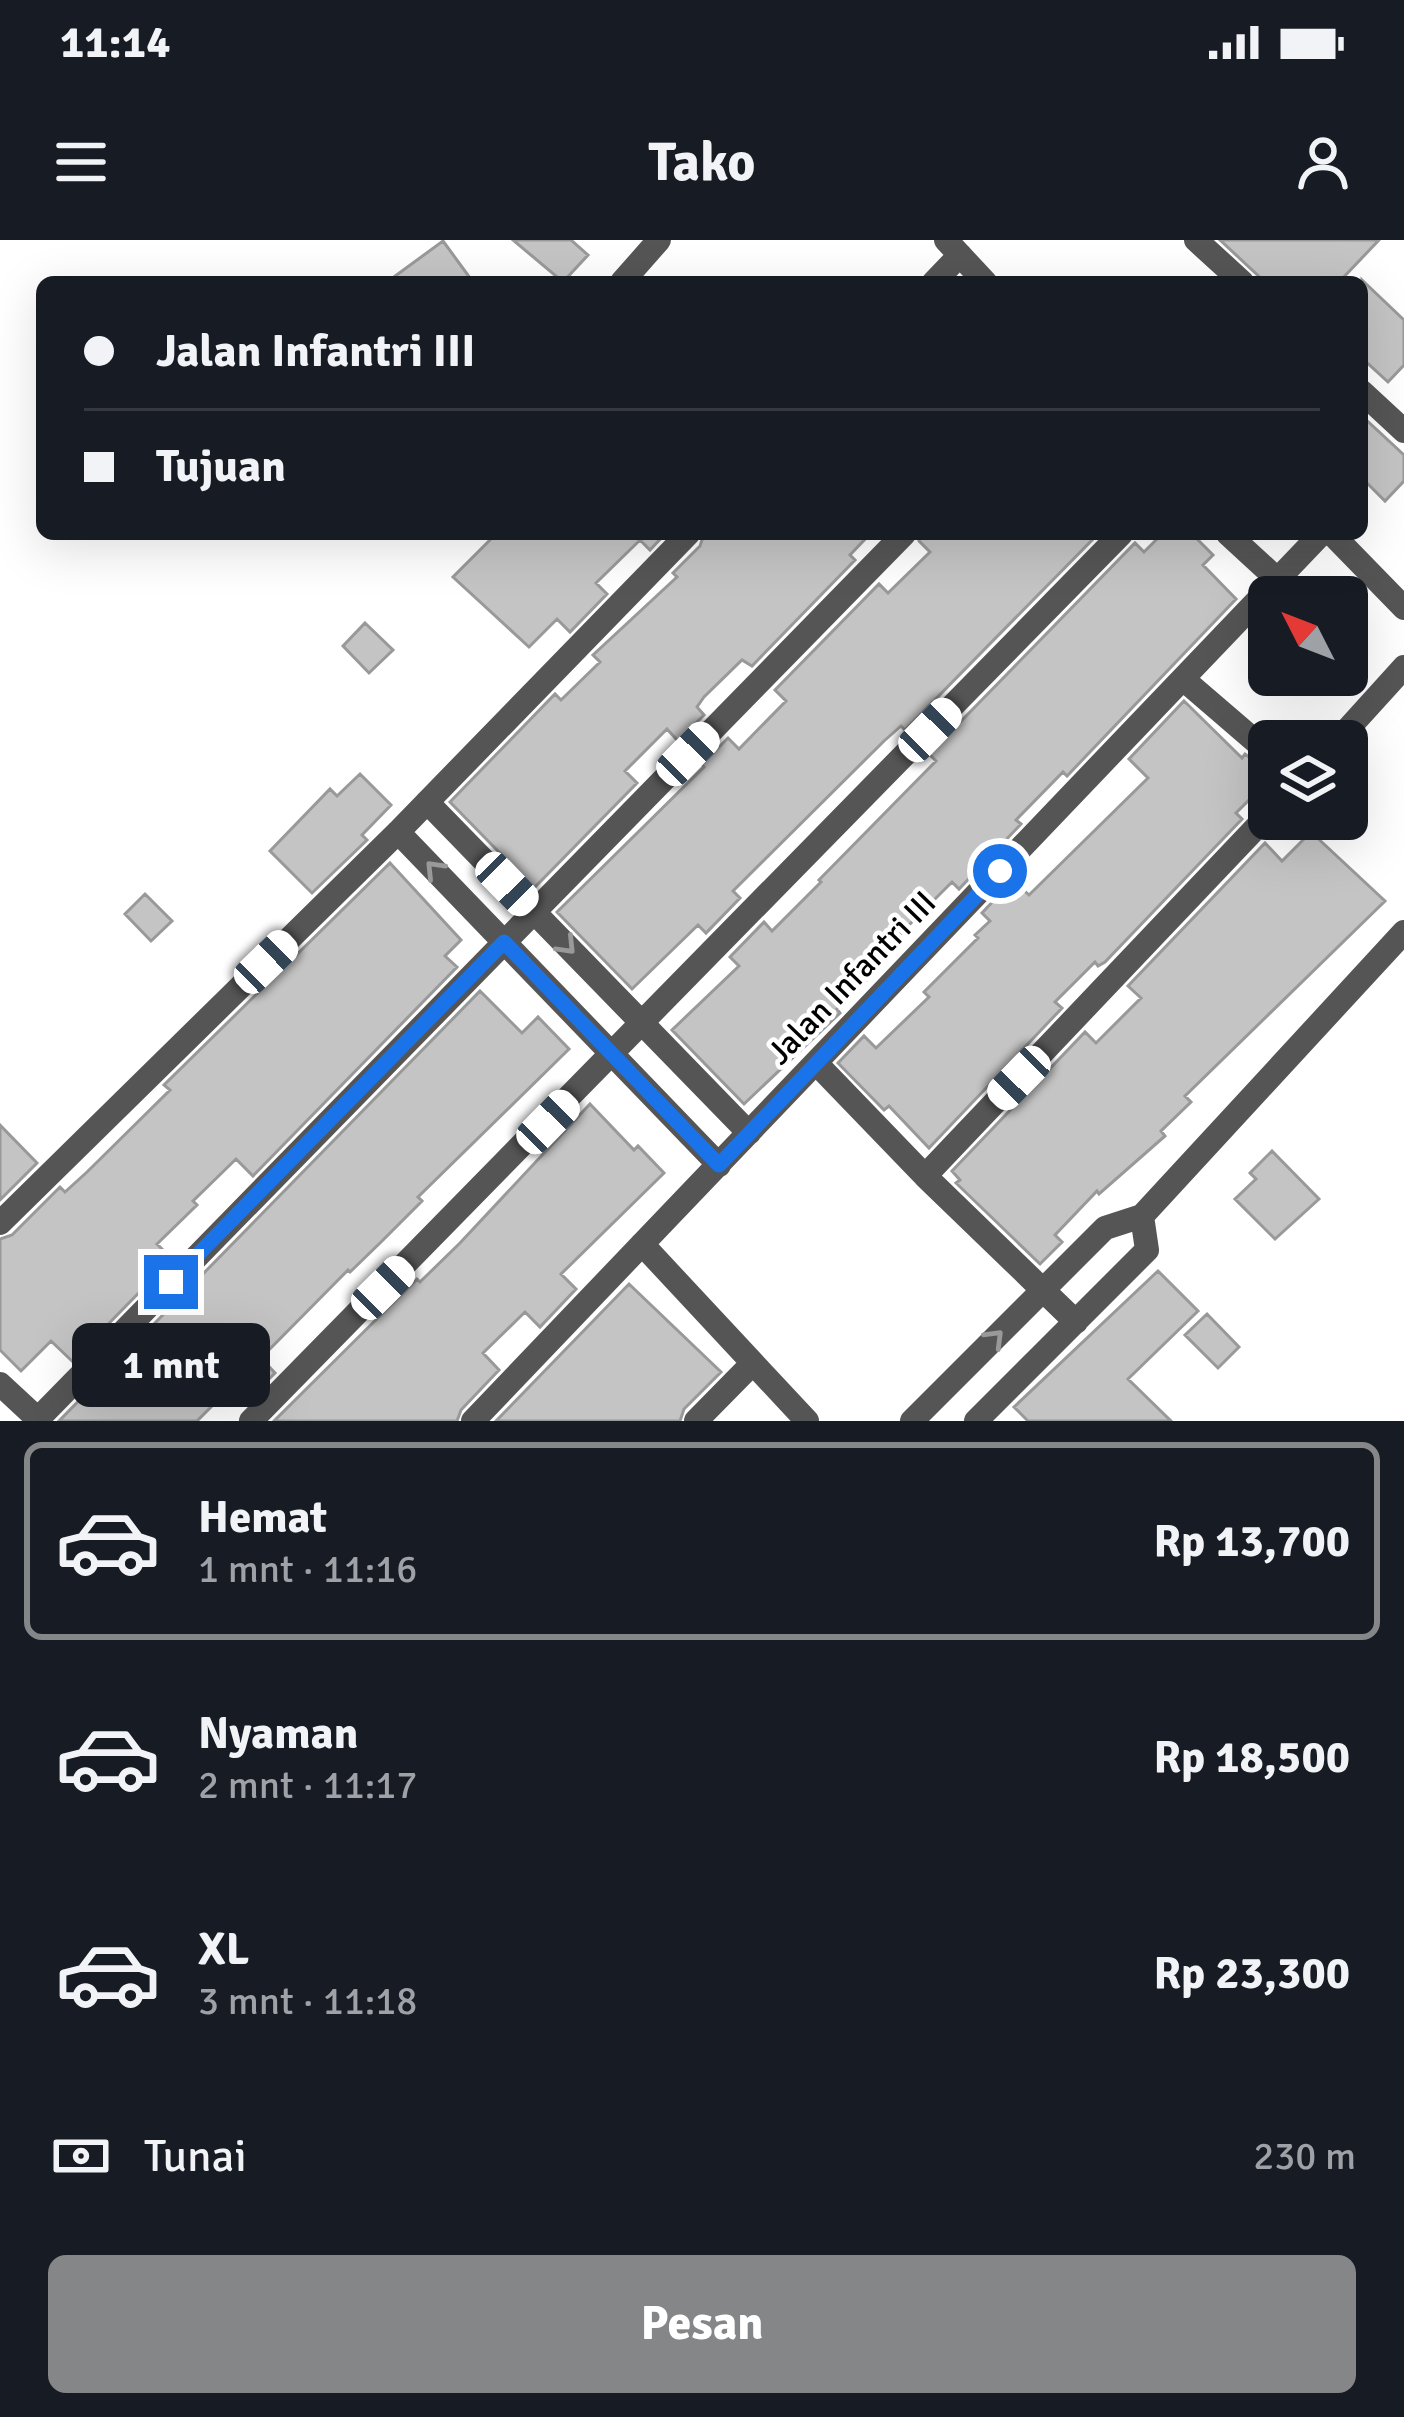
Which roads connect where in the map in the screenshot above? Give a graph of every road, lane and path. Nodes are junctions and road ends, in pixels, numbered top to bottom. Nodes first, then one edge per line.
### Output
1 (659, 240) edge
2 (1196, 240) edge
3 (952, 248) edge
4 (627, 276) edge
5 (937, 276) edge
6 (979, 276) edge
7 (1235, 276) edge
8 (1368, 398) edge
9 (1404, 431) edge
10 (682, 540) edge
11 (898, 540) edge
12 (1115, 540) edge
13 (1235, 540) edge
14 (1315, 540) edge
15 (1338, 540) edge
16 (1274, 576) edge
17 (1282, 576) edge
18 (1404, 608) edge
19 (1248, 611) edge
20 (1404, 667) edge
21 (1183, 679) junction
22 (1356, 720) edge
23 (1248, 735) edge
24 (427, 802) junction
25 (398, 832) junction
26 (1248, 836) edge
27 (534, 911) junction
28 (1404, 932) edge
29 (504, 942) junction
30 (644, 1025) junction
31 (614, 1056) junction
32 (816, 1063) junction
33 (749, 1133) junction
34 (719, 1165) junction
35 (925, 1176) junction
36 (1142, 1216) junction
37 (0, 1223) edge
38 (642, 1244) junction
39 (1041, 1292) junction
40 (1076, 1322) junction
41 (752, 1365) junction
42 (958, 1376) junction
43 (0, 1384) edge
44 (989, 1416) edge
45 (925, 1417) edge
46 (39, 1420) edge
47 (251, 1421) edge
48 (473, 1421) edge
49 (696, 1421) edge
50 (807, 1421) edge

1 - 4 street
2 - 7 street
3 - 5 street
3 - 6 street
8 - 9 street
10 - 24 street
11 - 27 street
12 - 30 street
13 - 16 street
14 - 17 street, Jalan Infantri III
15 - 18 street
19 - 21 street, Jalan Infantri III
20 - 22 street
21 - 23 street
21 - 32 street, Jalan Infantri III
24 - 25 street
24 - 27 street
29 -> 25 street
25 - 37 street
26 - 35 street
27 - 29 street
27 -> 30 street
28 - 36 street
29 - 31 street
29 - 46 street
30 - 31 street
30 - 33 street
31 - 34 street
31 - 47 street
32 - 33 street, Jalan Infantri III
32 - 35 street
33 - 34 street, Jalan Infantri III
34 - 38 street, Jalan Infantri III
35 - 39 street
36 - 39 street
36 - 40 street
38 - 41 street
38 - 48 street, Jalan Infantri III
39 - 40 street
42 -> 39 street
40 - 44 street
41 - 49 street
41 - 50 street
42 - 44 street
42 - 45 street
43 - 46 street

